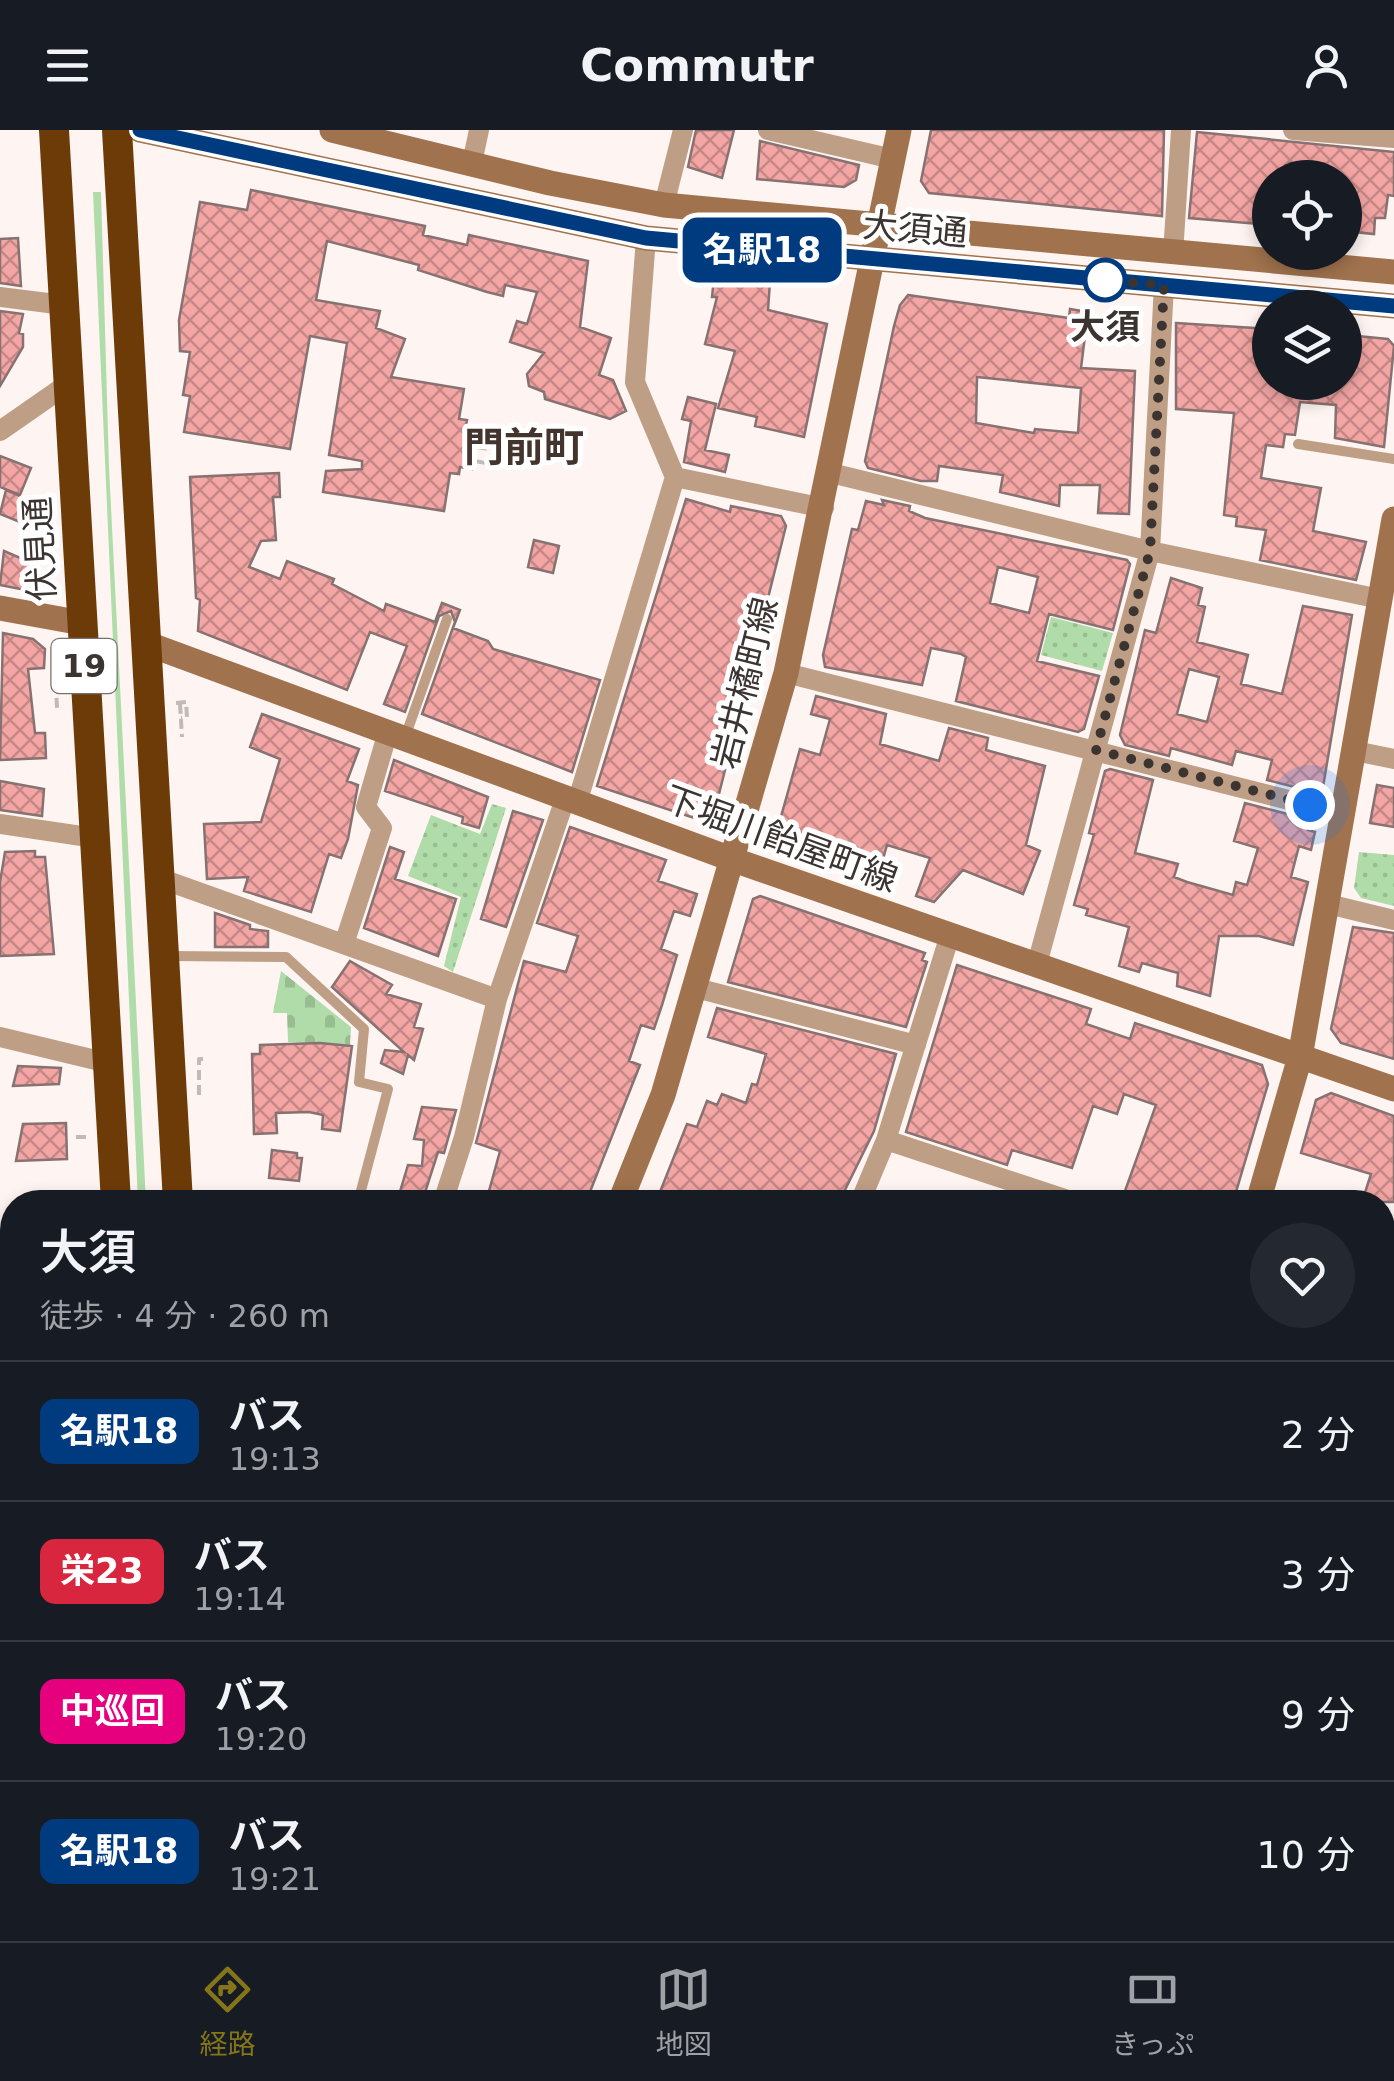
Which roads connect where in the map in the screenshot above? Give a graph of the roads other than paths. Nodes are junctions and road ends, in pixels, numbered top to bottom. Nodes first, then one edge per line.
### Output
1 (54, 130) edge
2 (117, 130) edge
3 (140, 130) edge
4 (332, 130) edge
5 (479, 130) edge
6 (682, 130) edge
7 (768, 130) edge
8 (900, 130) edge
9 (1181, 130) edge
10 (1293, 130) edge
11 (1394, 138) edge
12 (893, 160) junction
13 (472, 164) junction
14 (664, 205) junction
15 (878, 227) junction
16 (646, 238) junction
17 (1173, 254) junction
18 (872, 262) junction
19 (1394, 272) edge
20 (1164, 285) junction
21 (0, 297) edge
22 (64, 305) junction
23 (1394, 306) edge
24 (69, 383) junction
25 (0, 431) edge
26 (1298, 444) dead end
27 (1394, 459) edge
28 (831, 473) junction
29 (675, 477) junction
30 (824, 508) junction
31 (1394, 519) edge
32 (1150, 551) junction
33 (1384, 606) edge
34 (0, 608) edge
35 (447, 620) dead end
36 (82, 623) junction
37 (148, 644) junction
38 (786, 674) junction
39 (396, 738) junction
40 (1096, 750) junction
41 (1355, 751) junction
42 (1394, 759) edge
43 (571, 801) junction
44 (1344, 814) junction
45 (0, 824) edge
46 (95, 838) junction
47 (734, 860) junction
48 (159, 878) junction
49 (1328, 904) junction
50 (1394, 920) edge
51 (950, 935) junction
52 (344, 944) junction
53 (164, 956) junction
54 (1037, 964) junction
55 (696, 988) junction
56 (498, 999) junction
57 (0, 1037) edge
58 (916, 1045) junction
59 (1300, 1057) junction
60 (108, 1063) junction
61 (1394, 1089) edge
62 (886, 1140) junction
63 (115, 1190) edge
64 (181, 1190) edge
65 (361, 1190) edge
66 (446, 1190) edge
67 (625, 1190) edge
68 (865, 1190) edge
69 (1038, 1190) edge
70 (1261, 1190) edge

1 - 22 highway, 伏見通 / 19
2 - 37 highway, 19
3 - 16 street, 大須通
4 - 13 street, 大須通
5 - 13 street
6 - 14 street
7 - 12 street
8 - 12 street, 岩井橘町線
9 - 17 street
10 - 11 street
12 - 15 street, 岩井橘町線
13 - 14 street, 大須通
14 - 15 street, 大須通
15 - 17 street, 大須通
15 - 18 street, 岩井橘町線
16 - 18 street, 大須通
16 - 29 street
17 - 19 street, 大須通
18 - 20 street, 大須通
18 - 28 street, 岩井橘町線
20 - 23 street, 大須通
20 - 32 street
21 - 22 street
22 - 24 highway, 伏見通 / 19
24 - 25 street
24 - 36 highway, 伏見通 / 19
26 - 27 lane
28 - 30 street, 岩井橘町線
28 - 32 street
29 - 30 street
29 - 43 street
30 - 38 street, 岩井橘町線
31 - 33 street
32 - 33 street
32 - 40 street
33 - 41 street
34 - 36 street
35 - 39 lane
36 - 46 highway, 伏見通 / 19
37 - 39 street, 下堀川飴屋町線
37 - 48 highway, 19
38 - 40 street
38 - 47 street, 岩井橘町線
39 - 43 street, 下堀川飴屋町線
39 - 52 street
40 - 44 street
40 - 54 street
41 - 42 street
41 - 44 street
43 - 47 street, 下堀川飴屋町線
43 - 56 street
44 - 49 street
45 - 46 street
46 - 60 highway, 伏見通 / 19
47 - 51 street, 下堀川飴屋町線
47 - 55 street, 岩井橘町線
48 - 52 street
48 - 53 highway, 19
49 - 50 street
49 - 59 street
51 - 54 street, 下堀川飴屋町線
51 - 58 street
52 - 56 street
53 - 64 highway, 19
53 - 65 lane
54 - 59 street, 下堀川飴屋町線
55 - 58 street
55 - 67 street, 岩井橘町線
56 - 66 street
57 - 60 street
58 - 62 street
59 - 61 street, 下堀川飴屋町線
59 - 70 street
60 - 63 highway, 伏見通 / 19
62 - 68 street
62 - 69 street

